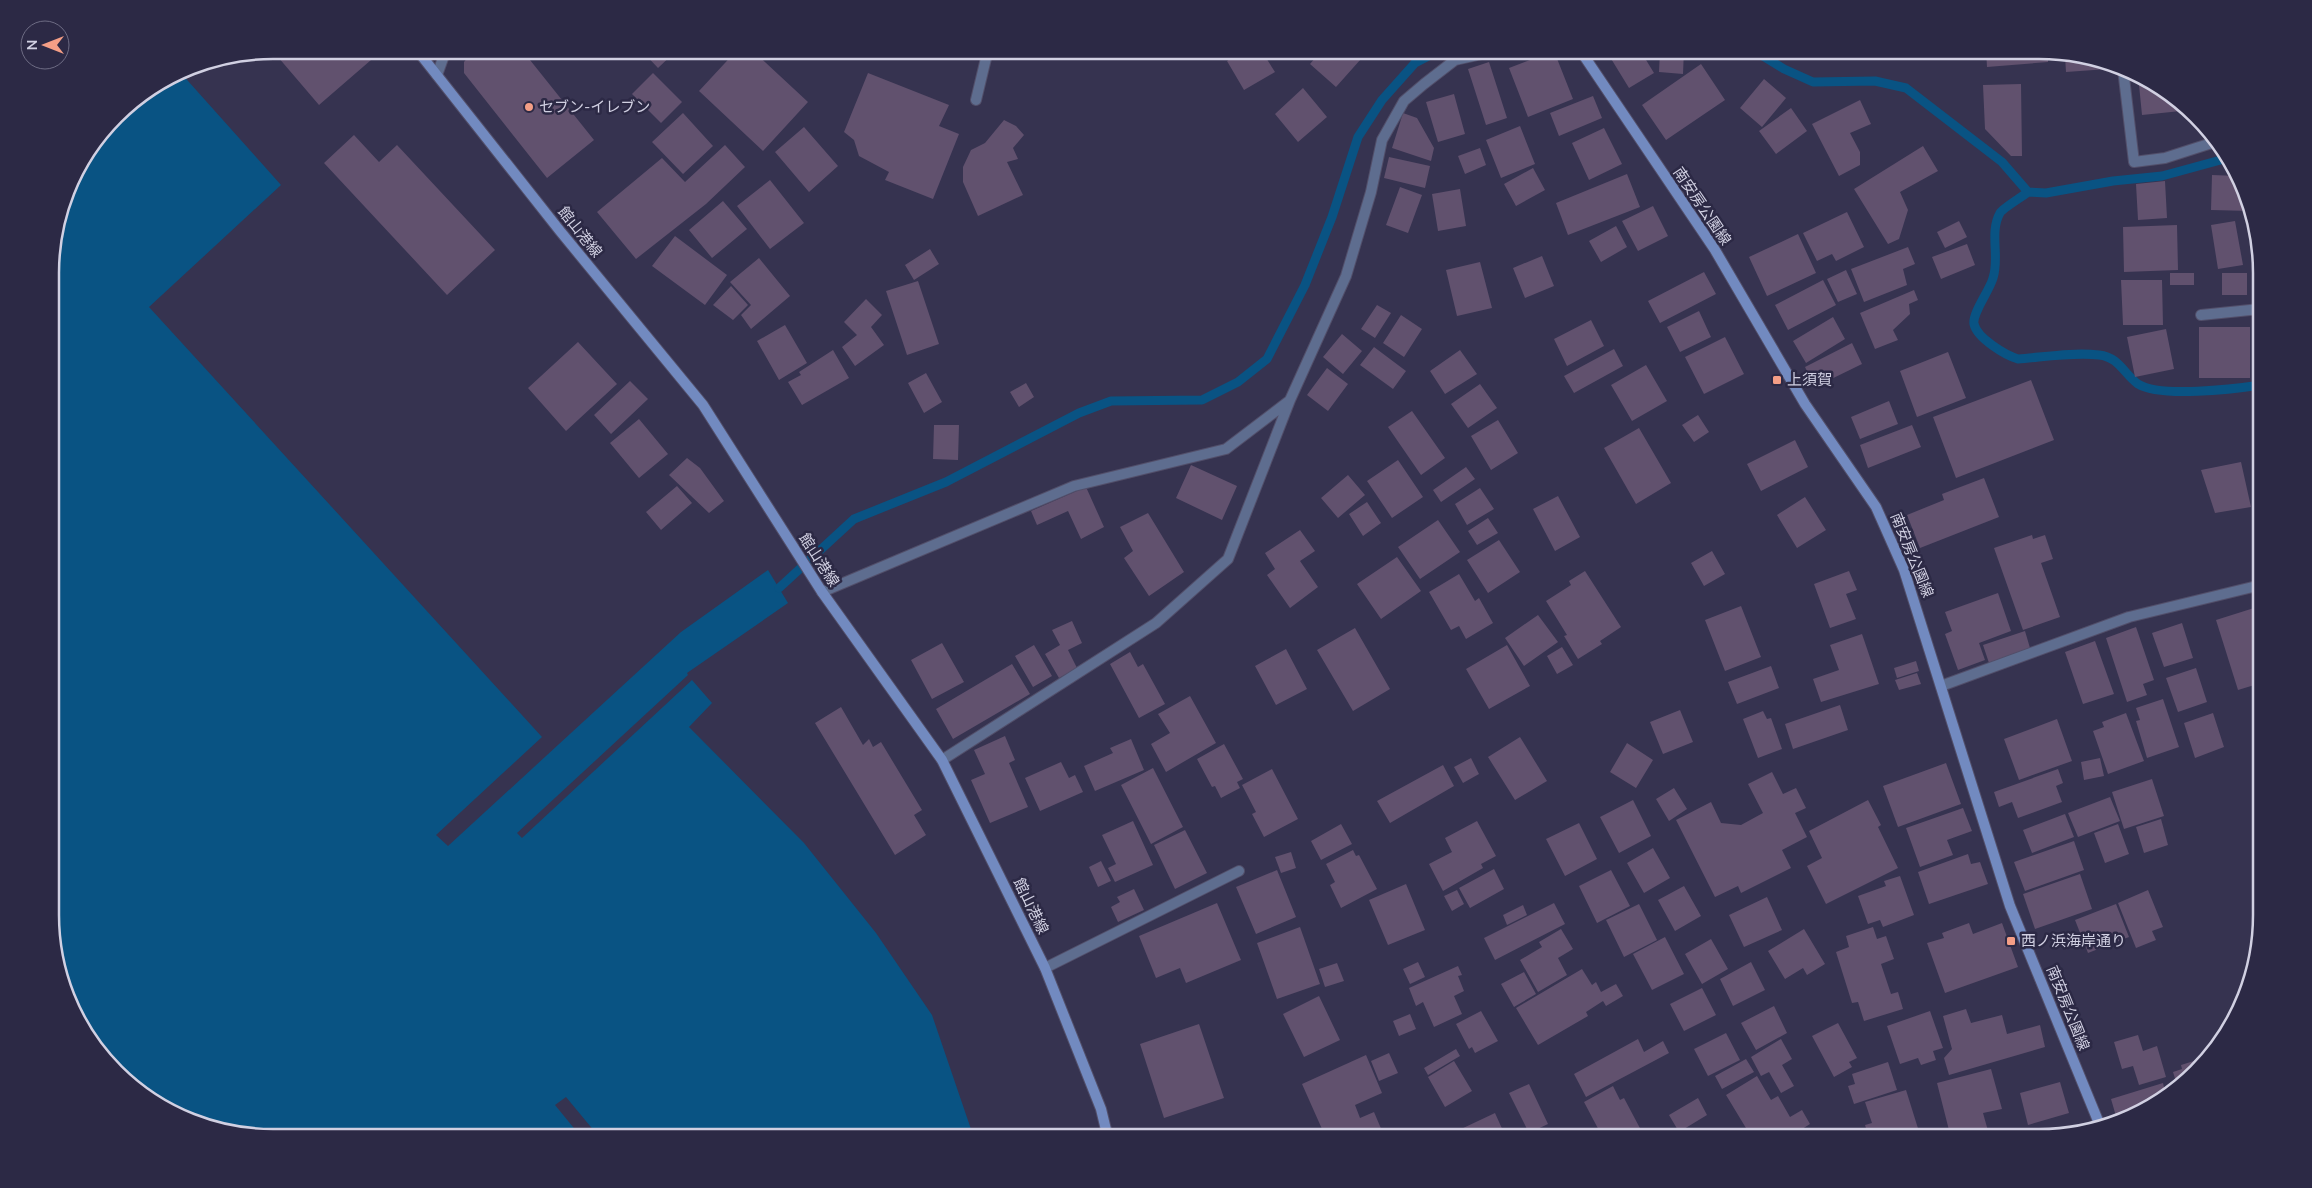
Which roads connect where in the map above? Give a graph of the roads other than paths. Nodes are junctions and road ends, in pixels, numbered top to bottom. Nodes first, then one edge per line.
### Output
1 (424, 59) edge
2 (443, 59) edge
3 (986, 59) edge
4 (1460, 59) edge
5 (1586, 59) edge
6 (437, 75) junction
7 (2124, 76) edge
8 (976, 100) dead end
9 (2210, 144) edge
10 (2253, 310) edge
11 (2201, 315) dead end
12 (1290, 400) junction
13 (2253, 587) edge
14 (819, 589) junction
15 (1941, 686) junction
16 (942, 760) junction
17 (1239, 871) dead end
18 (1045, 968) junction
19 (2098, 1121) edge
20 (1106, 1129) edge

1 - 6 main road, 館山港線
2 - 6 street
3 - 8 street
4 - 12 street
5 - 15 main road, 南安房公園線
6 - 14 main road, 館山港線
7 - 9 street
10 - 11 street
12 - 14 street
12 - 16 street
13 - 15 street
14 - 16 main road, 館山港線
15 - 19 main road, 南安房公園線
16 - 18 main road, 館山港線
17 - 18 street
18 - 20 main road, 館山港線

